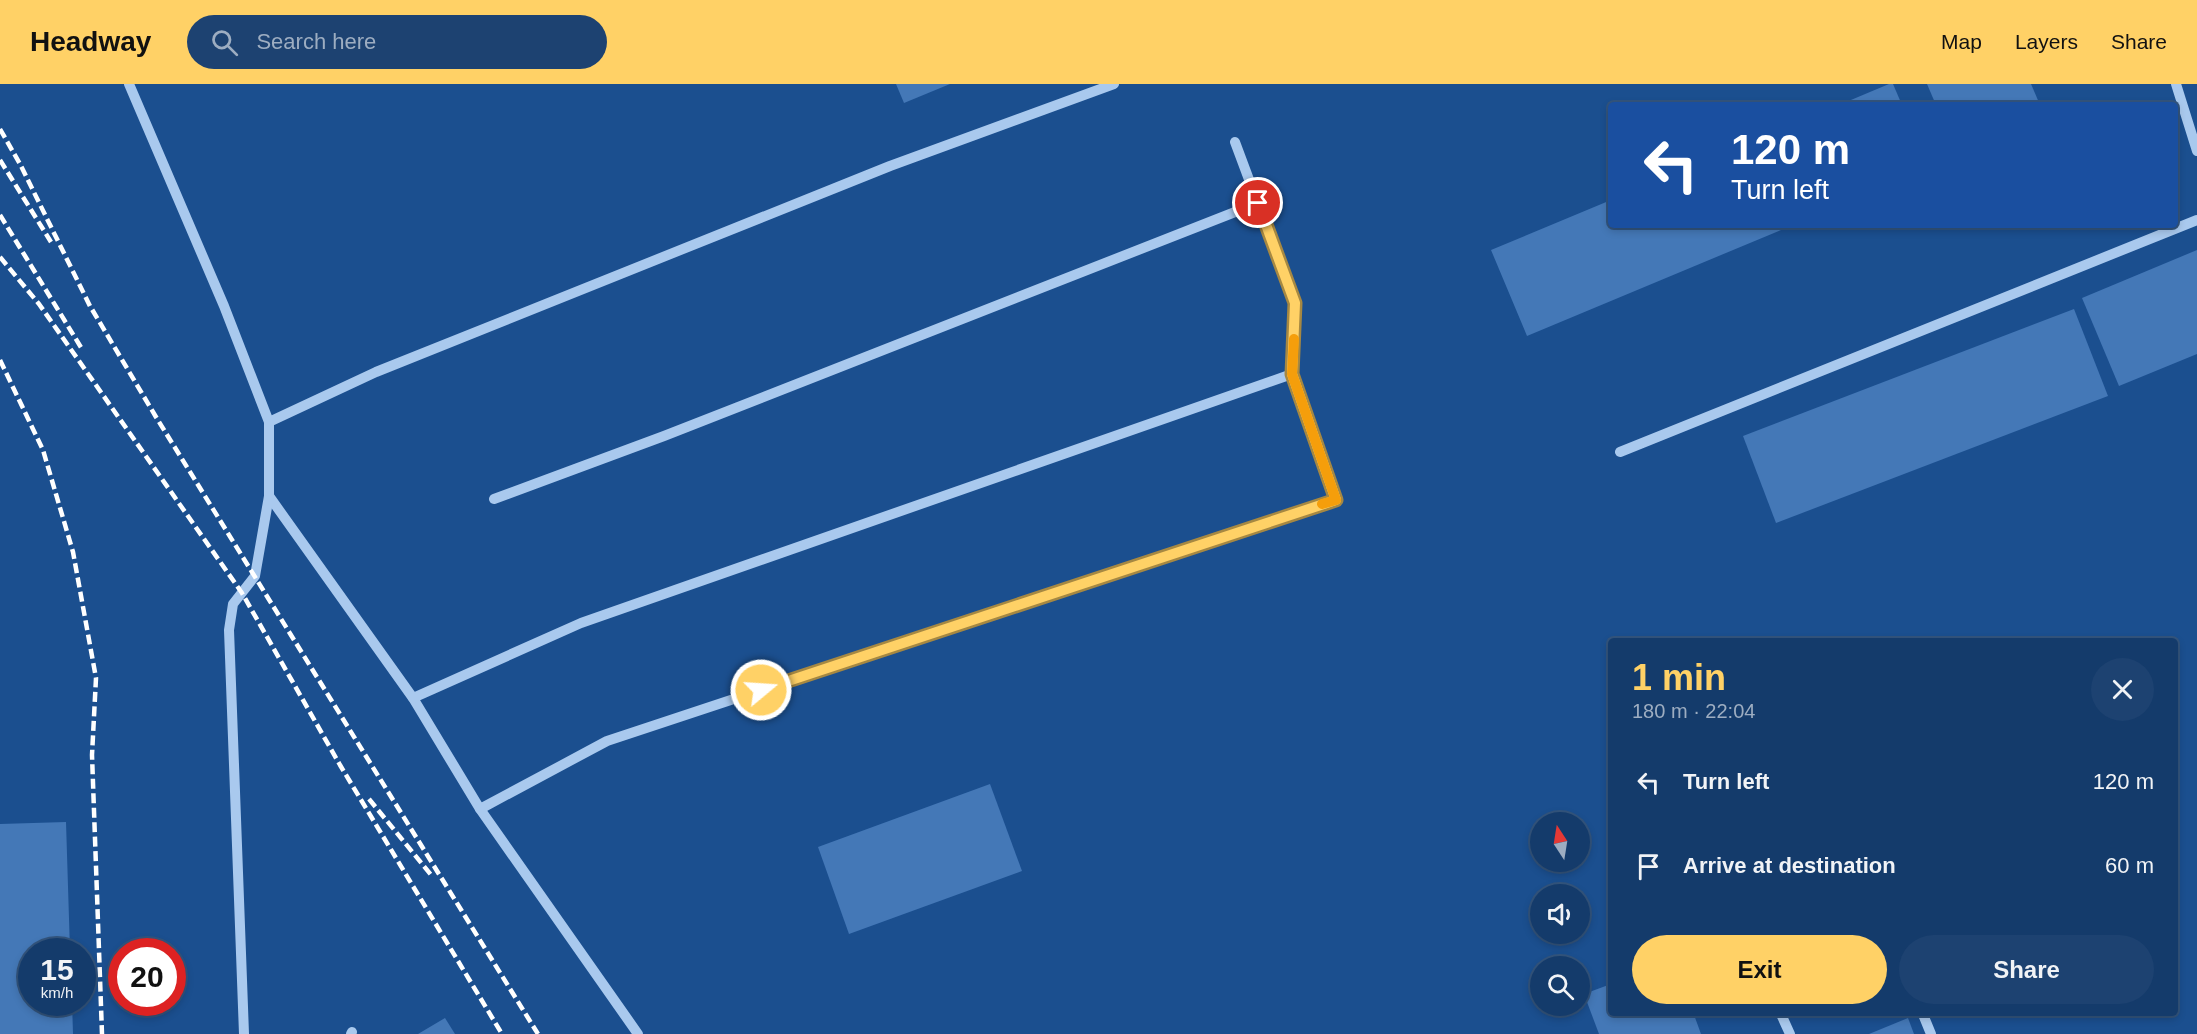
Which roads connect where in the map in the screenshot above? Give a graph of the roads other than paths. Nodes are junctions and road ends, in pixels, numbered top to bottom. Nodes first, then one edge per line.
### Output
1 (129, 84) edge
2 (1114, 84) edge
3 (2176, 84) edge
4 (1235, 142) dead end
5 (2197, 151) edge
6 (1258, 203) junction
7 (2197, 220) edge
8 (2177, 228) edge
9 (2178, 228) edge
10 (1292, 374) junction
11 (269, 422) junction
12 (1620, 452) dead end
13 (269, 496) junction
14 (494, 500) dead end
15 (414, 698) junction
16 (480, 809) junction
17 (1782, 1016) edge
18 (1924, 1016) edge
19 (244, 1034) edge
20 (638, 1034) edge
21 (1790, 1034) edge
22 (1931, 1034) edge

1 - 11 street
2 - 11 street
3 - 5 street
4 - 6 street
6 - 10 street
6 - 14 street
7 - 9 street
8 - 12 street
10 - 15 street
10 - 16 street
11 - 13 street
13 - 15 street
13 - 19 street
15 - 16 street
16 - 20 street
17 - 21 street
18 - 22 street

